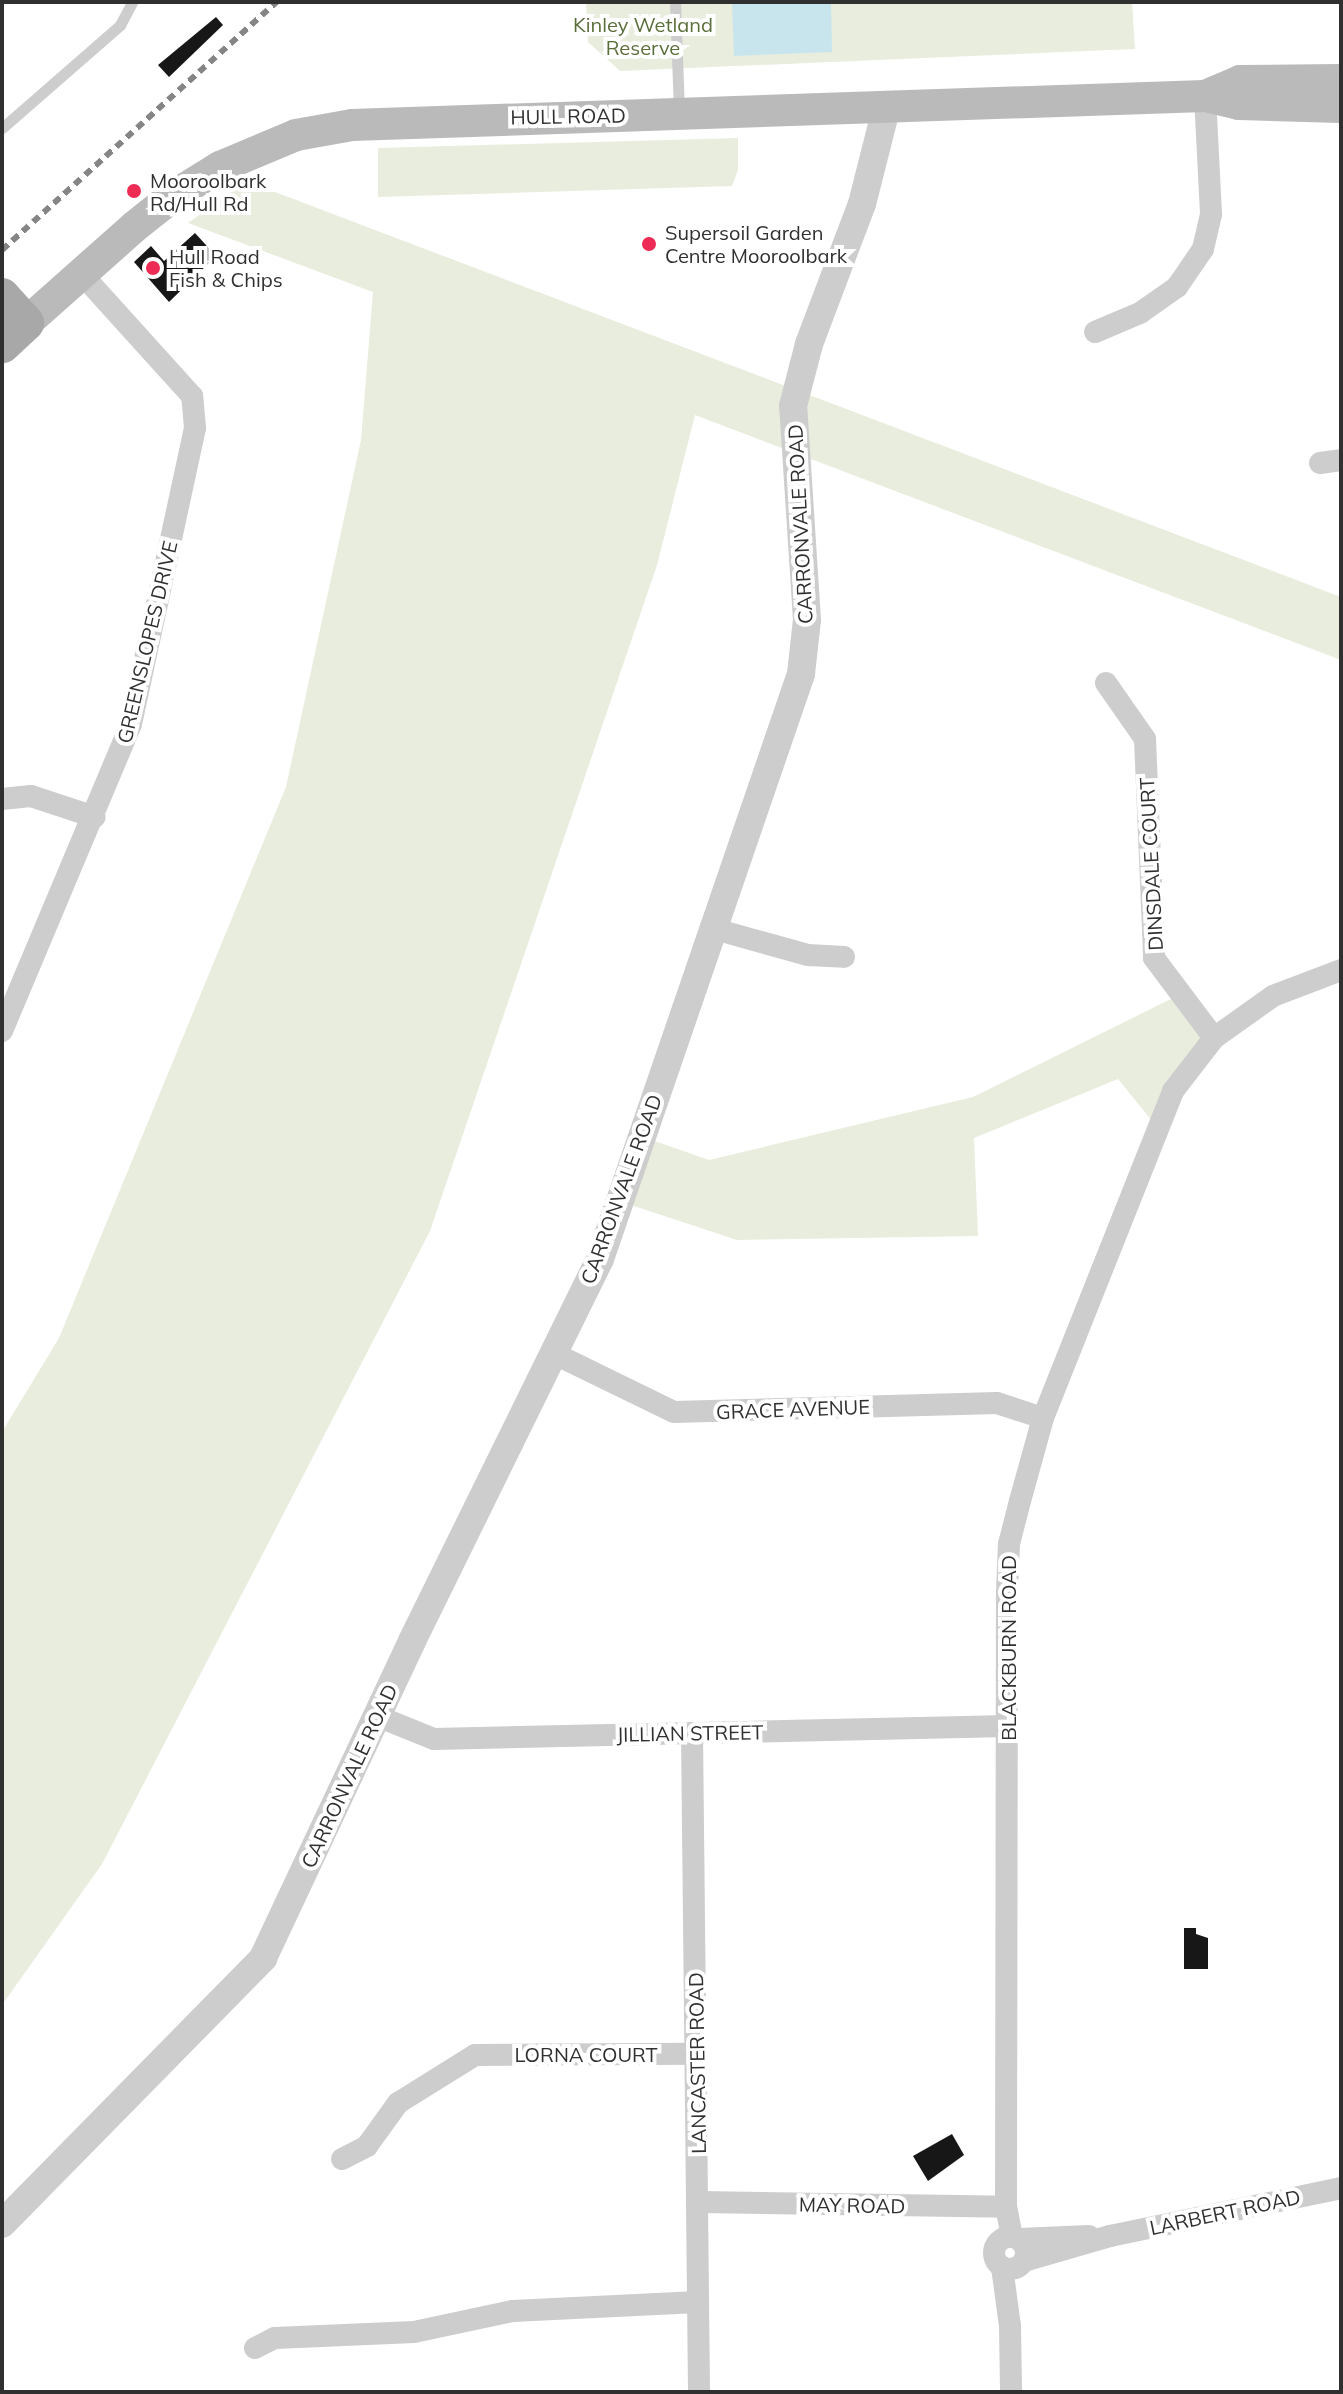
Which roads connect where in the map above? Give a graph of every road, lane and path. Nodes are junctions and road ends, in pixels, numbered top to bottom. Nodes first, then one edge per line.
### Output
1 (132, 2) edge
2 (675, 2) edge
3 (1341, 80) edge
4 (1205, 96) junction
5 (1341, 107) edge
6 (886, 109) junction
7 (679, 114) junction
8 (2, 128) edge
9 (81, 273) junction
10 (2, 296) edge
11 (1095, 332) dead end
12 (14, 334) edge
13 (1106, 683) dead end
14 (2, 799) edge
15 (95, 817) junction
16 (711, 928) junction
17 (844, 957) dead end
18 (1341, 970) edge
19 (2, 1031) edge
20 (1214, 1038) junction
21 (555, 1354) junction
22 (1043, 1418) junction
23 (377, 1716) junction
24 (1008, 1726) junction
25 (692, 1733) junction
26 (697, 2054) junction
27 (342, 2159) dead end
28 (1341, 2188) edge
29 (699, 2202) junction
30 (1006, 2207) junction
31 (2, 2224) edge
32 (1012, 2253) junction
33 (698, 2302) junction
34 (255, 2348) dead end
35 (699, 2392) edge
36 (1011, 2392) edge

1 - 8 lane
2 - 7 lane
3 - 4 main road, HULL ROAD
4 - 5 main road, HULL ROAD
4 - 6 main road, HULL ROAD
4 - 11 street
6 - 7 main road, HULL ROAD
6 - 16 street, CARRONVALE ROAD
7 - 9 main road, HULL ROAD
9 - 12 main road, HULL ROAD
9 - 15 street, GREENSLOPES DRIVE
10 - 12 main road
13 - 20 street, DINSDALE COURT
14 - 15 street
15 - 19 street, GREENSLOPES DRIVE
16 - 17 street
16 - 21 street, CARRONVALE ROAD
18 - 20 street, BLACKBURN ROAD
20 - 22 street, BLACKBURN ROAD
21 - 22 street, GRACE AVENUE
21 - 23 street, CARRONVALE ROAD
22 - 24 street, BLACKBURN ROAD
23 - 25 street, JILLIAN STREET
23 - 31 street, CARRONVALE ROAD
24 - 25 street, JILLIAN STREET
24 - 30 street, BLACKBURN ROAD
25 - 26 street, LANCASTER ROAD
26 - 27 street, LORNA COURT
26 - 29 street, LANCASTER ROAD
28 - 32 street, LARBERT ROAD
29 - 30 street, MAY ROAD
29 - 33 street, LANCASTER ROAD
30 - 32 street, BLACKBURN ROAD
32 - 36 street, BLACKBURN ROAD
33 - 34 street
33 - 35 street, LANCASTER ROAD

